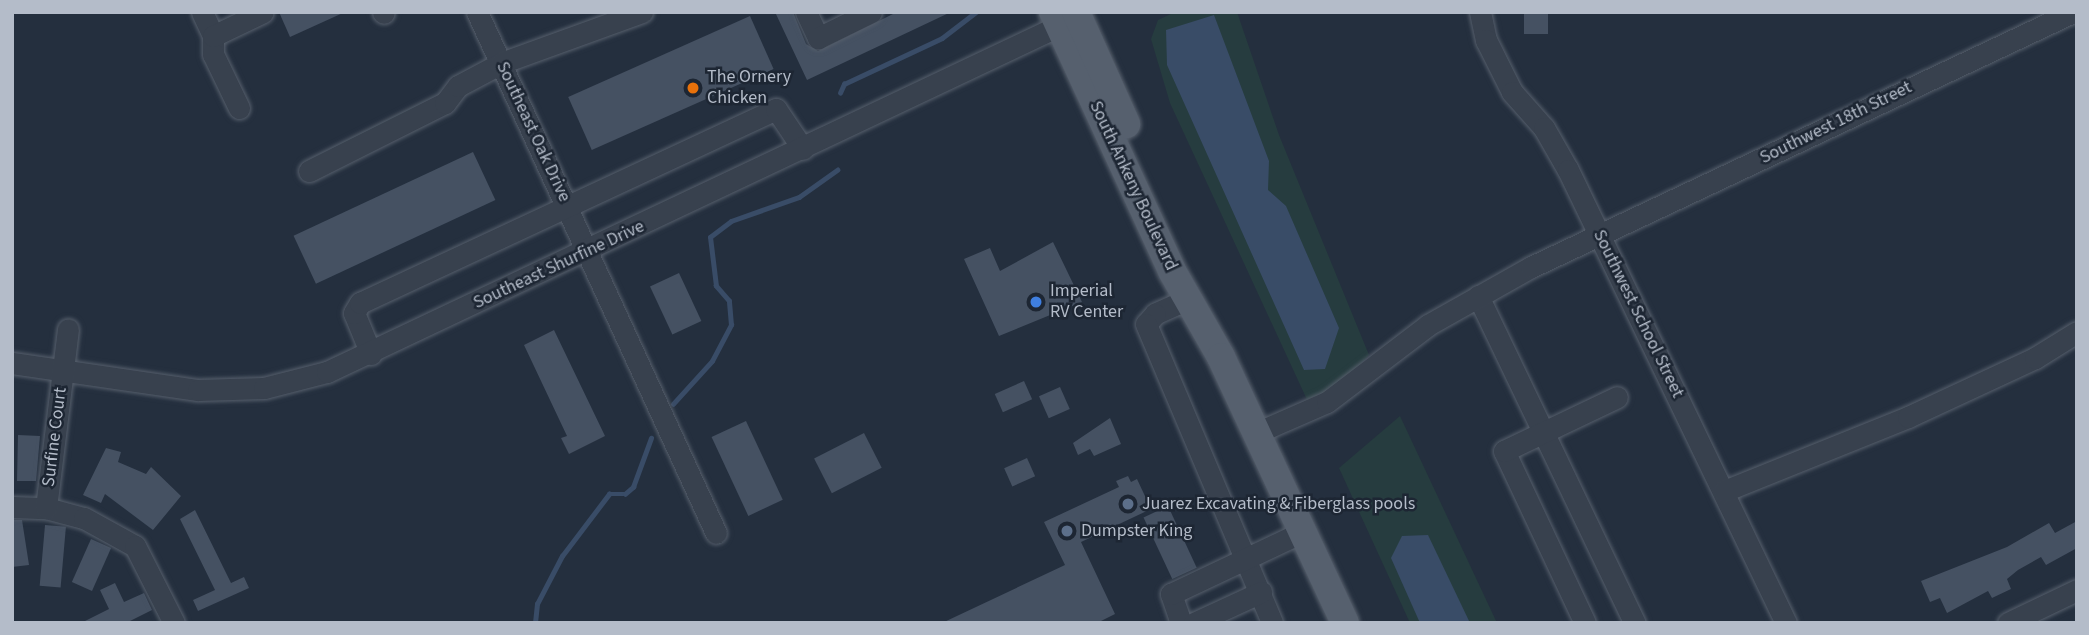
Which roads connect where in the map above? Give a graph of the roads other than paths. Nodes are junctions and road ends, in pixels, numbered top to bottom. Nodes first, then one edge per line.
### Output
1 (202, 12) edge
2 (263, 12) edge
3 (477, 12) edge
4 (642, 12) edge
5 (806, 12) edge
6 (872, 12) edge
7 (1480, 12) edge
8 (2073, 12) edge
9 (1071, 16) edge
10 (214, 36) junction
11 (501, 63) junction
12 (239, 108) dead end
13 (803, 149) junction
14 (309, 171) dead end
15 (568, 206) junction
16 (1600, 236) junction
17 (589, 251) junction
18 (1478, 296) junction
19 (1188, 299) junction
20 (68, 329) dead end
21 (2077, 332) edge
22 (371, 354) junction
23 (1221, 357) junction
24 (12, 363) edge
25 (64, 367) junction
26 (1617, 397) dead end
27 (1545, 431) junction
28 (1256, 433) junction
29 (1724, 491) junction
30 (12, 507) edge
31 (46, 508) junction
32 (1302, 532) junction
33 (716, 534) dead end
34 (1247, 559) junction
35 (2077, 590) edge
36 (1261, 592) junction
37 (174, 623) edge
38 (1181, 623) edge
39 (1194, 623) edge
40 (1272, 623) edge
41 (1345, 623) edge
42 (1585, 623) edge
43 (1635, 623) edge
44 (1786, 623) edge
45 (2008, 623) edge

1 - 10 street
2 - 10 street
3 - 11 street, Southeast Oak Drive
4 - 11 street
5 - 6 street
7 - 16 street, Southwest School Street
8 - 16 street, Southwest 18th Street
9 - 13 street, Southeast Shurfine Drive
9 - 19 main road, South Ankeny Boulevard
9 - 23 main road, South Ankeny Boulevard
10 - 12 street
11 - 14 street
11 - 15 street, Southeast Oak Drive
13 - 15 street
13 - 17 street, Southeast Shurfine Drive
15 - 17 street, Southeast Oak Drive
15 - 22 street
16 - 18 street, Southwest 18th Street
16 - 29 street, Southwest School Street
17 - 22 street, Southeast Shurfine Drive
17 - 33 street, Southeast Oak Drive
18 - 27 street
18 - 28 street, Southwest 18th Street
19 - 23 main road, South Ankeny Boulevard
19 - 34 street
20 - 25 street, Surfine Court
21 - 29 street
22 - 25 street, Southeast Shurfine Drive
23 - 28 main road, South Ankeny Boulevard
24 - 25 street, Southeast Shurfine Drive
25 - 31 street, Surfine Court
26 - 27 street
27 - 42 street
27 - 43 street
28 - 32 main road, South Ankeny Boulevard
29 - 44 street, Southwest School Street
30 - 31 street
31 - 37 street
32 - 34 street
32 - 41 main road, South Ankeny Boulevard
34 - 36 street
34 - 38 street
35 - 45 street
36 - 39 street
36 - 40 street

